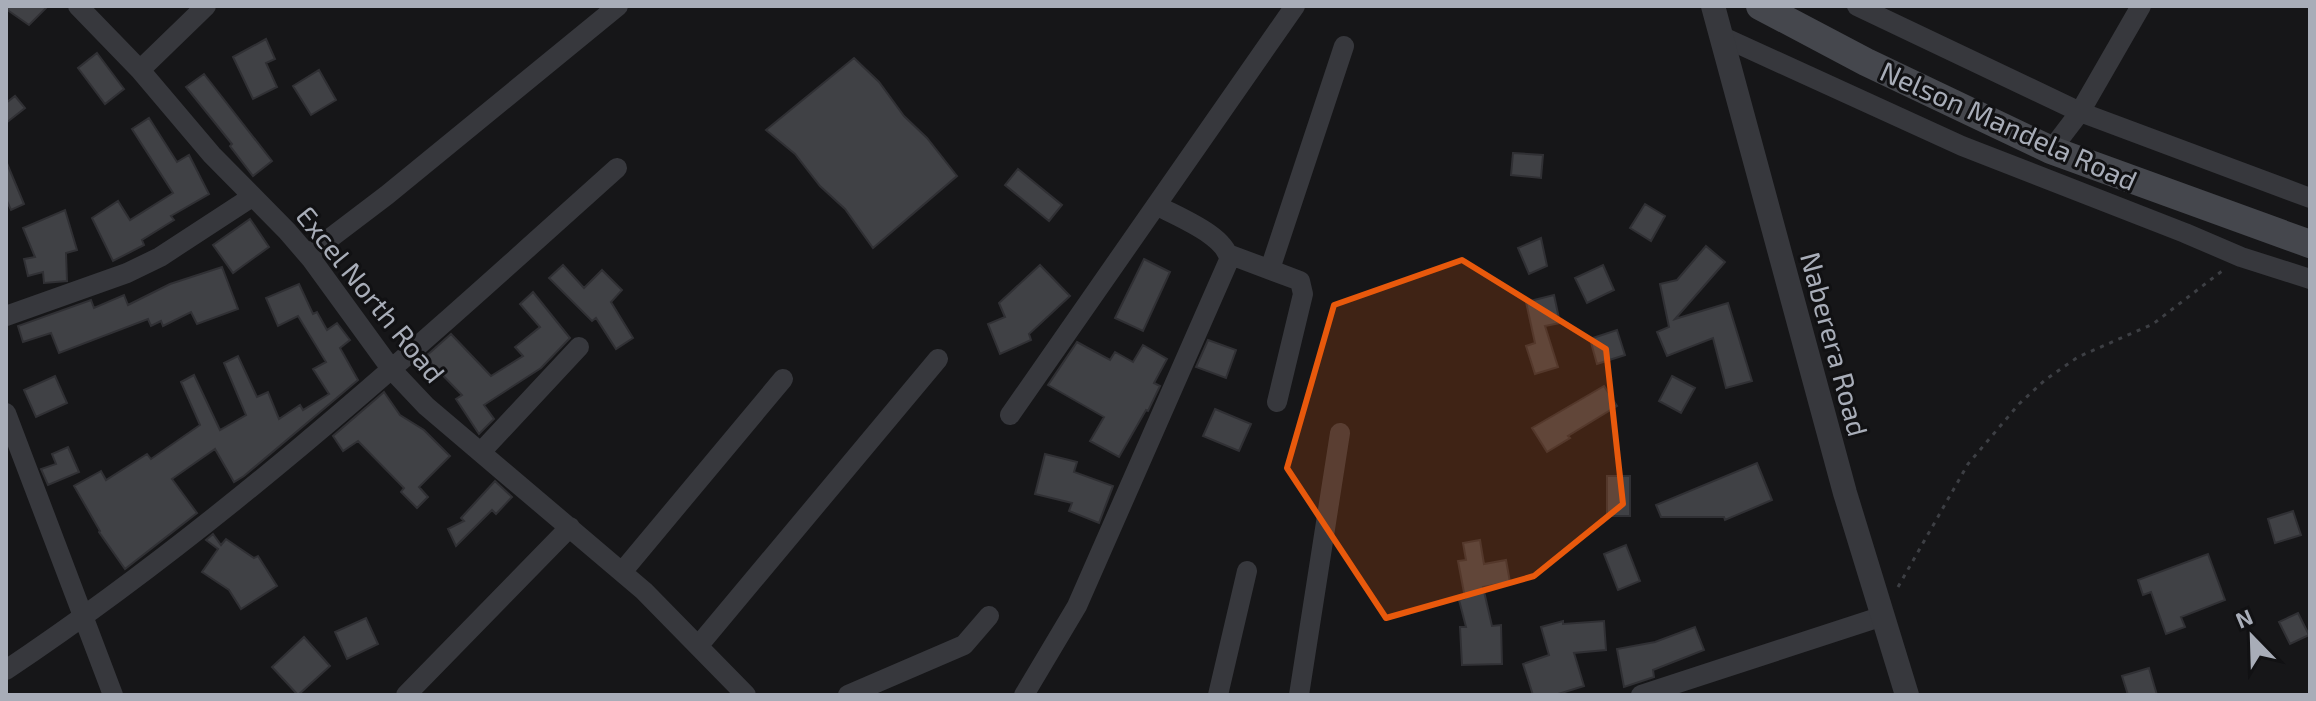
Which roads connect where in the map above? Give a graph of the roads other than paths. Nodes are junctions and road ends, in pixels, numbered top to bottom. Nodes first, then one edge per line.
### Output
1 (78, 6) edge
2 (206, 6) edge
3 (618, 6) edge
4 (1295, 6) edge
5 (1713, 6) edge
6 (1760, 6) edge
7 (1857, 6) edge
8 (2141, 6) edge
9 (1721, 36) junction
10 (1344, 46) dead end
11 (140, 70) junction
12 (2080, 112) junction
13 (2051, 150) junction
14 (617, 168) dead end
15 (252, 197) junction
16 (2310, 198) edge
17 (1158, 206) junction
18 (2310, 244) edge
19 (1228, 254) junction
20 (308, 255) junction
21 (1270, 269) junction
22 (2310, 279) edge
23 (6, 316) edge
24 (579, 347) dead end
25 (938, 359) dead end
26 (392, 370) junction
27 (783, 379) dead end
28 (1277, 402) dead end
29 (6, 413) edge
30 (1010, 415) dead end
31 (1340, 433) dead end
32 (481, 452) junction
33 (570, 527) junction
34 (1247, 571) dead end
35 (622, 572) junction
36 (989, 616) dead end
37 (1883, 616) junction
38 (84, 618) junction
39 (699, 645) junction
40 (6, 670) edge
41 (420, 691) edge
42 (113, 695) edge
43 (746, 695) edge
44 (848, 695) edge
45 (1024, 695) edge
46 (1218, 695) edge
47 (1299, 695) edge
48 (1641, 695) edge
49 (1907, 695) edge

1 - 11 street, Excel North Road
2 - 11 street
3 - 20 street
4 - 17 street
5 - 9 street, Naberera Road
6 - 13 main road, Nelson Mandela Road
7 - 12 street
8 - 12 street
9 - 22 street
9 - 37 street, Naberera Road
10 - 21 street
11 - 15 street, Excel North Road
12 - 13 street
12 - 16 street
13 - 18 main road, Nelson Mandela Road
14 - 26 street
15 - 20 street, Excel North Road
15 - 23 street
17 - 19 street
17 - 30 street
19 - 21 street
19 - 45 street
20 - 26 street, Excel North Road
21 - 28 street
24 - 32 street
25 - 39 street
26 - 32 street, Excel North Road
26 - 38 street
27 - 35 street
29 - 38 street
31 - 47 street
32 - 33 street, Excel North Road
33 - 35 street, Excel North Road
33 - 41 street
34 - 46 street
35 - 39 street, Excel North Road
36 - 44 street
37 - 48 street
37 - 49 street, Naberera Road
38 - 40 street
38 - 42 street
39 - 43 street, Excel North Road

